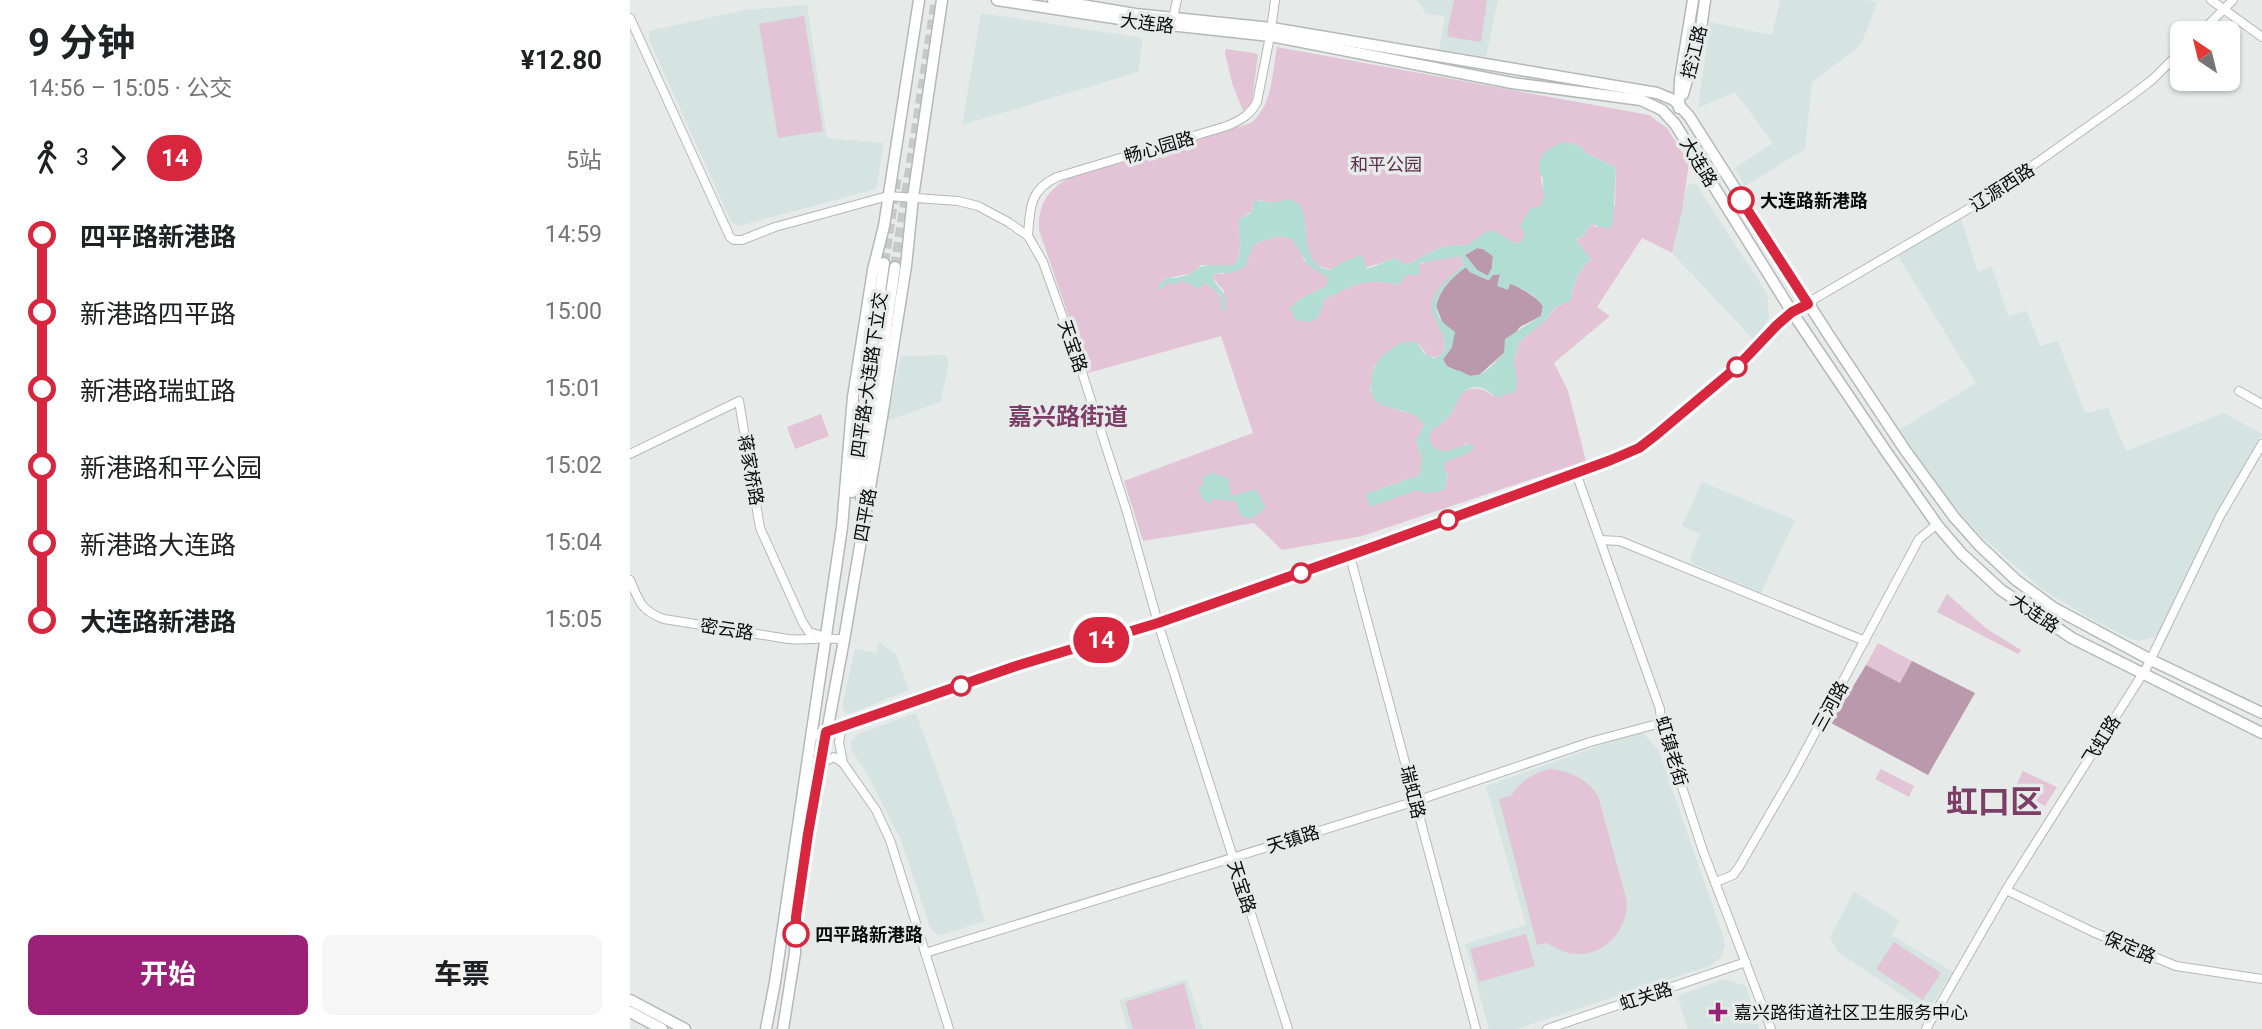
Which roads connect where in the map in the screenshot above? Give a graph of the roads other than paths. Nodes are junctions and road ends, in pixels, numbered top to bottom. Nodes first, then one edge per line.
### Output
1 (919, 0) edge
2 (942, 0) edge
3 (998, 0) edge
4 (1053, 0) edge
5 (1177, 0) edge
6 (1275, 0) edge
7 (1693, 0) edge
8 (1705, 0) edge
9 (2211, 0) edge
10 (2234, 0) edge
11 (2224, 10) junction
12 (630, 18) edge
13 (1174, 18) junction
14 (2213, 21) edge
15 (1271, 32) junction
16 (2262, 37) edge
17 (2170, 62) edge
18 (1680, 104) junction
19 (1675, 124) junction
20 (888, 196) junction
21 (913, 197) junction
22 (1028, 236) junction
23 (1808, 304) junction
24 (1792, 312) junction
25 (2239, 391) dead end
26 (2262, 404) edge
27 (2262, 443) edge
28 (630, 454) edge
29 (1577, 473) junction
30 (863, 524) junction
31 (1937, 524) junction
32 (842, 527) junction
33 (1600, 540) junction
34 (1350, 556) junction
35 (630, 580) edge
36 (1158, 623) junction
37 (826, 637) junction
38 (844, 640) junction
39 (1865, 641) junction
40 (2151, 660) junction
41 (2143, 674) junction
42 (2262, 713) edge
43 (1661, 723) junction
44 (842, 727) junction
45 (826, 732) junction
46 (2262, 733) edge
47 (811, 736) junction
48 (843, 763) junction
49 (820, 764) junction
50 (1416, 801) junction
51 (1233, 858) junction
52 (1716, 882) junction
53 (2006, 890) junction
54 (925, 953) junction
55 (1746, 962) junction
56 (2262, 979) edge
57 (630, 1000) edge
58 (630, 1012) edge
59 (662, 1029) edge
60 (685, 1029) edge
61 (766, 1029) edge
62 (783, 1029) edge
63 (949, 1029) edge
64 (1288, 1029) edge
65 (1476, 1029) edge
66 (1547, 1029) edge
67 (1771, 1029) edge
68 (1926, 1029) edge

1 - 20 main road, 四平路
2 - 21 main road, 四平路
3 - 15 main road, 大连路
4 - 13 main road, 大连路
5 - 13 street
6 - 15 street, 畅心园路
7 - 18 main road, 控江路
8 - 18 main road, 控江路
9 - 11 street
10 - 11 street
11 - 14 street
11 - 16 street
12 - 20 street, 天宝路
13 - 15 main road, 大连路
15 - 18 main road, 大连路
15 - 19 main road, 大连路
15 - 22 street, 畅心园路
17 - 23 street, 辽源西路
18 - 19 main road, 控江路
18 - 23 main road, 大连路
19 - 24 main road, 大连路
20 - 21 street, 天宝路
20 - 32 main road, 四平路
21 - 22 street, 天宝路
21 - 30 main road, 四平路
22 - 36 street, 天宝路
23 - 24 street, 辽源西路
23 - 40 main road, 大连路
24 - 29 street, 辽源西路
24 - 31 main road, 大连路
25 - 26 street
27 - 40 street, 飞虹路
28 - 37 street, 蒋家桥路
29 - 33 street, 虹镇老街
29 - 34 street, 辽源西路
30 - 32 main road, 四平路-大连路下立交
30 - 38 main road, 四平路
31 - 39 street, 三河路
31 - 41 main road, 大连路
32 - 37 main road, 四平路
33 - 39 street
33 - 43 street, 虹镇老街
34 - 36 street, 辽源西路
34 - 50 street, 瑞虹路
35 - 37 street, 密云路
36 - 44 street, 辽源西路
36 - 51 street, 天宝路
37 - 38 street, 密云路
37 - 47 main road, 四平路
38 - 45 main road, 四平路
39 - 52 street, 三河路
40 - 41 street, 飞虹路
40 - 42 main road, 大连路
41 - 46 main road, 大连路
41 - 53 street, 飞虹路
43 - 50 street, 天镇路
43 - 52 street, 虹镇老街
44 - 45 street, 辽源西路
44 - 48 street
45 - 47 street, 辽源西路
45 - 49 main road, 四平路
47 - 61 main road, 四平路
48 - 49 street
48 - 54 street
49 - 62 main road, 四平路
50 - 51 street, 天镇路
50 - 65 street, 瑞虹路
51 - 54 street, 天镇路
51 - 64 street, 天宝路
52 - 55 street, 虹镇老街
53 - 56 street, 保定路
53 - 68 street, 飞虹路
54 - 63 street
55 - 66 street, 虹关路
55 - 67 street, 虹镇老街
57 - 60 main road
58 - 59 main road

